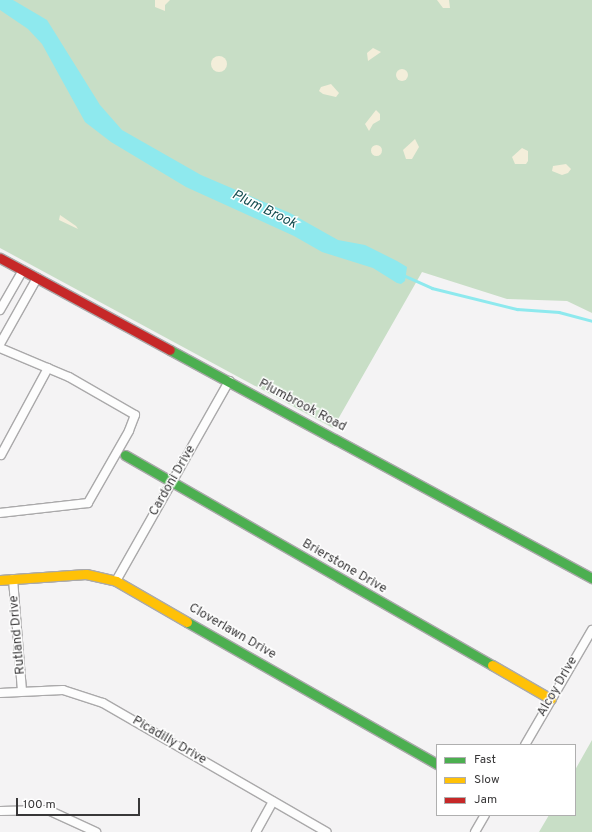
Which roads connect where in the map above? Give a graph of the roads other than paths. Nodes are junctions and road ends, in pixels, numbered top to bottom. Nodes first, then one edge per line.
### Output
1 (0, 258) edge
2 (23, 270) junction
3 (36, 278) junction
4 (0, 310) edge
5 (0, 344) edge
6 (0, 348) edge
7 (48, 368) junction
8 (229, 382) junction
9 (1, 455) dead end
10 (125, 455) dead end
11 (172, 484) junction
12 (0, 513) edge
13 (592, 578) edge
14 (13, 579) junction
15 (0, 580) edge
16 (116, 581) junction
17 (592, 630) edge
18 (22, 691) junction
19 (0, 693) edge
20 (551, 699) junction
21 (526, 744) edge
22 (436, 763) edge
23 (273, 802) junction
24 (0, 811) edge
25 (484, 816) edge
26 (96, 832) edge
27 (256, 832) edge
28 (326, 832) edge
29 (475, 832) edge

1 - 2 street, Plumbrook Road
2 - 3 street, Plumbrook Road
2 - 4 street
3 - 5 street
3 - 8 street, Plumbrook Road
6 - 7 street
7 - 9 street
7 - 12 street
8 - 11 street, Cardoni Drive
8 - 13 street, Plumbrook Road
10 - 11 street, Brierstone Drive
11 - 16 street, Cardoni Drive
11 - 20 street, Brierstone Drive
14 - 15 street, Cloverlawn Drive
14 - 16 street, Cloverlawn Drive
14 - 18 street, Rutland Drive
16 - 22 street, Cloverlawn Drive
17 - 20 street, Alcoy Drive
18 - 19 street, Picadilly Drive
18 - 23 street, Picadilly Drive
20 - 21 street, Alcoy Drive
23 - 27 street
23 - 28 street, Picadilly Drive
24 - 26 street
25 - 29 street

